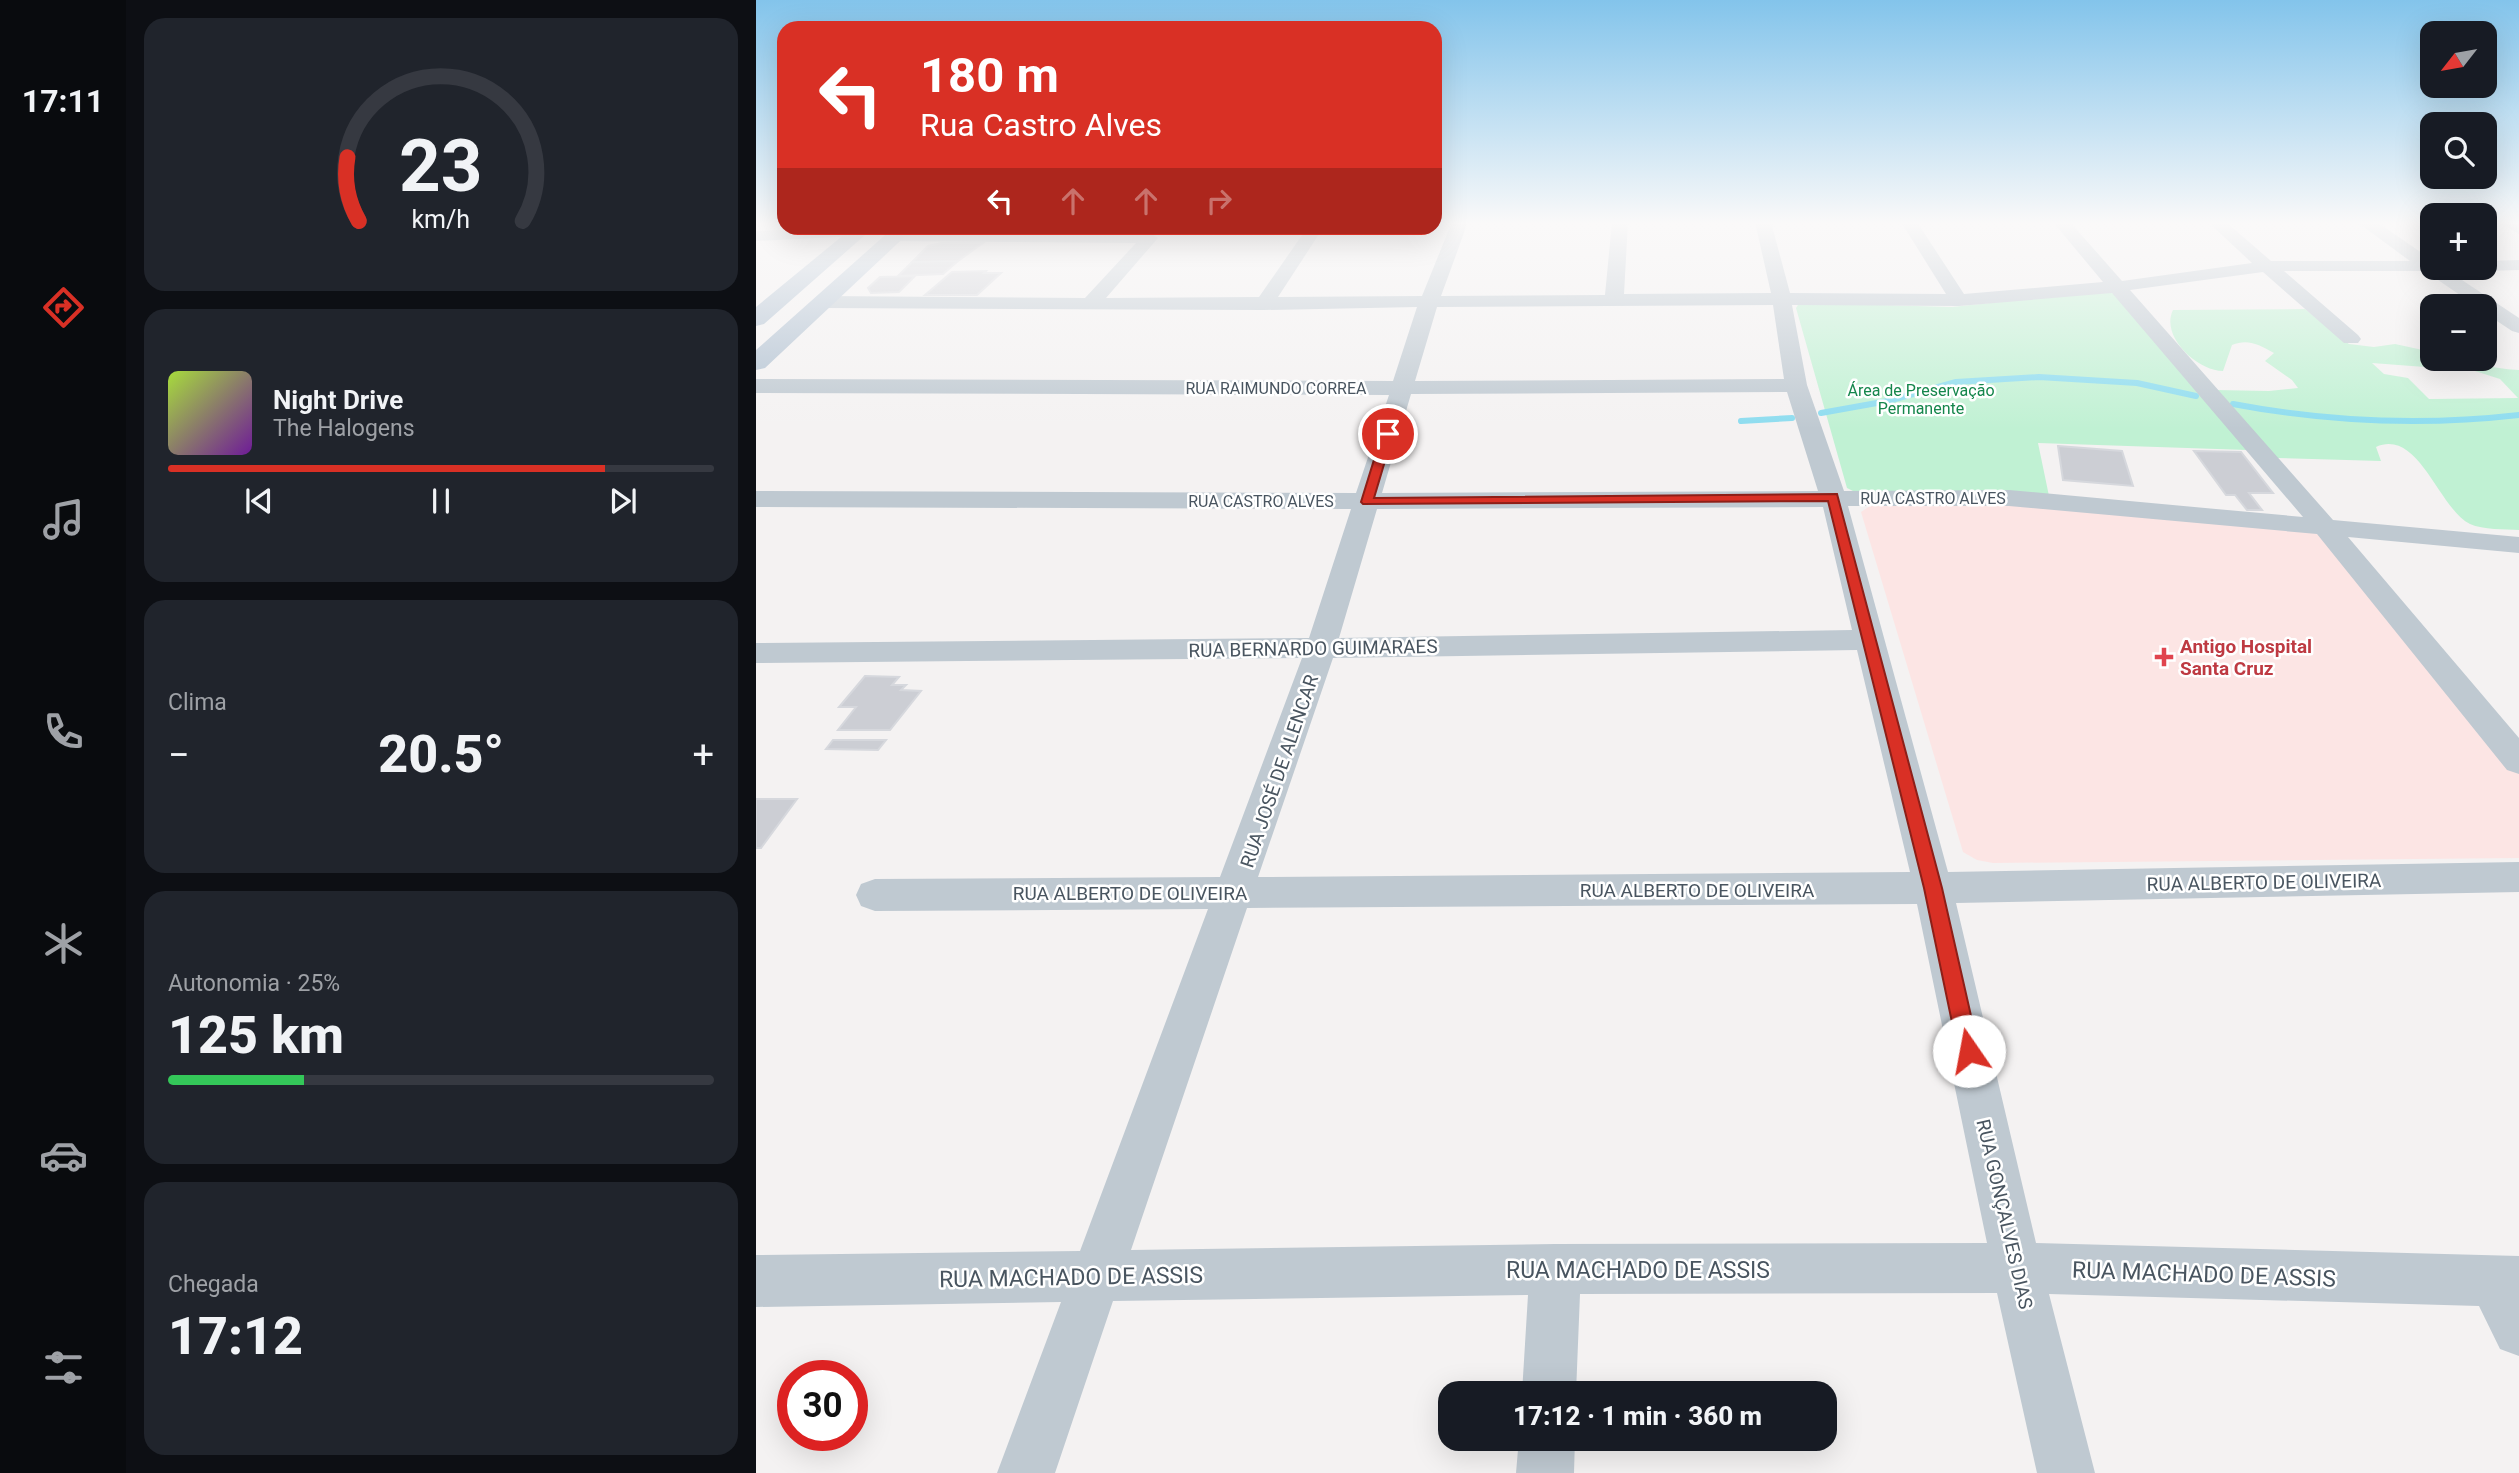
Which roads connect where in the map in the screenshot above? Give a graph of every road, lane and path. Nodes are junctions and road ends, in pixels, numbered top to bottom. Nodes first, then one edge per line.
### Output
1 (789, 291) edge
2 (834, 291) edge
3 (1102, 291) edge
4 (1273, 291) edge
5 (1433, 291) edge
6 (1615, 291) edge
7 (1780, 291) edge
8 (1953, 291) edge
9 (2070, 291) edge
10 (2118, 291) edge
11 (2295, 291) edge
12 (2467, 291) edge
13 (1782, 299) junction
14 (1959, 300) junction
15 (1614, 301) junction
16 (822, 302) junction
17 (1090, 304) junction
18 (1264, 304) junction
19 (1428, 304) junction
20 (756, 319) edge
21 (2519, 327) edge
22 (2351, 339) dead end
23 (756, 363) edge
24 (1796, 385) junction
25 (756, 386) edge
26 (1401, 388) junction
27 (1833, 497) junction
28 (756, 499) edge
29 (1367, 502) junction
30 (2325, 527) junction
31 (2519, 545) edge
32 (1870, 640) junction
33 (1321, 648) junction
34 (756, 653) edge
35 (2519, 761) edge
36 (2519, 877) edge
37 (1933, 888) junction
38 (1236, 893) junction
39 (875, 895) dead end
40 (2017, 1268) junction
41 (1555, 1269) junction
42 (1096, 1278) junction
43 (756, 1281) edge
44 (2506, 1282) edge
45 (2519, 1330) edge
46 (1550, 1381) edge
47 (1546, 1451) edge
48 (1026, 1473) edge
49 (1545, 1473) edge
50 (2066, 1473) edge

1 - 20 main road
2 - 16 main road
3 - 17 street
4 - 18 street
5 - 19 street, RUA JOSÉ DE ALENCAR
6 - 15 street
7 - 13 street, RUA GONÇALVES DIAS
8 - 14 street
9 - 14 street
10 - 30 street
11 - 22 street
12 - 21 street
13 - 14 street
13 - 15 street
13 - 24 street, RUA GONÇALVES DIAS
15 - 19 street
16 - 17 street
16 - 23 main road
17 - 18 street
18 - 19 street
19 - 26 street, RUA JOSÉ DE ALENCAR
24 - 26 street, RUA RAIMUNDO CORREA
24 - 27 street, RUA GONÇALVES DIAS
25 - 26 street, RUA RAIMUNDO CORREA
26 - 29 street, RUA JOSÉ DE ALENCAR
27 - 29 street, RUA CASTRO ALVES
27 - 30 street, RUA CASTRO ALVES
27 - 32 street, RUA GONÇALVES DIAS
28 - 29 street, RUA CASTRO ALVES
29 - 33 street, RUA JOSÉ DE ALENCAR
30 - 31 street, RUA CASTRO ALVES
30 - 35 street
32 - 33 street, RUA BERNARDO GUIMARAES
32 - 37 street, RUA GONÇALVES DIAS
33 - 34 street, RUA BERNARDO GUIMARAES
33 - 38 street, RUA JOSÉ DE ALENCAR
36 - 37 street, RUA ALBERTO DE OLIVEIRA
37 - 38 street, RUA ALBERTO DE OLIVEIRA
37 - 40 street, RUA GONÇALVES DIAS
38 - 39 street, RUA ALBERTO DE OLIVEIRA
38 - 42 street, RUA JOSÉ DE ALENCAR
40 - 41 street, RUA MACHADO DE ASSIS
40 - 44 street, RUA MACHADO DE ASSIS
40 - 50 street, RUA GONÇALVES DIAS
41 - 42 street, RUA MACHADO DE ASSIS
41 - 46 street
42 - 43 street, RUA MACHADO DE ASSIS
42 - 48 street, RUA JOSÉ DE ALENCAR
44 - 45 street
47 - 49 street

